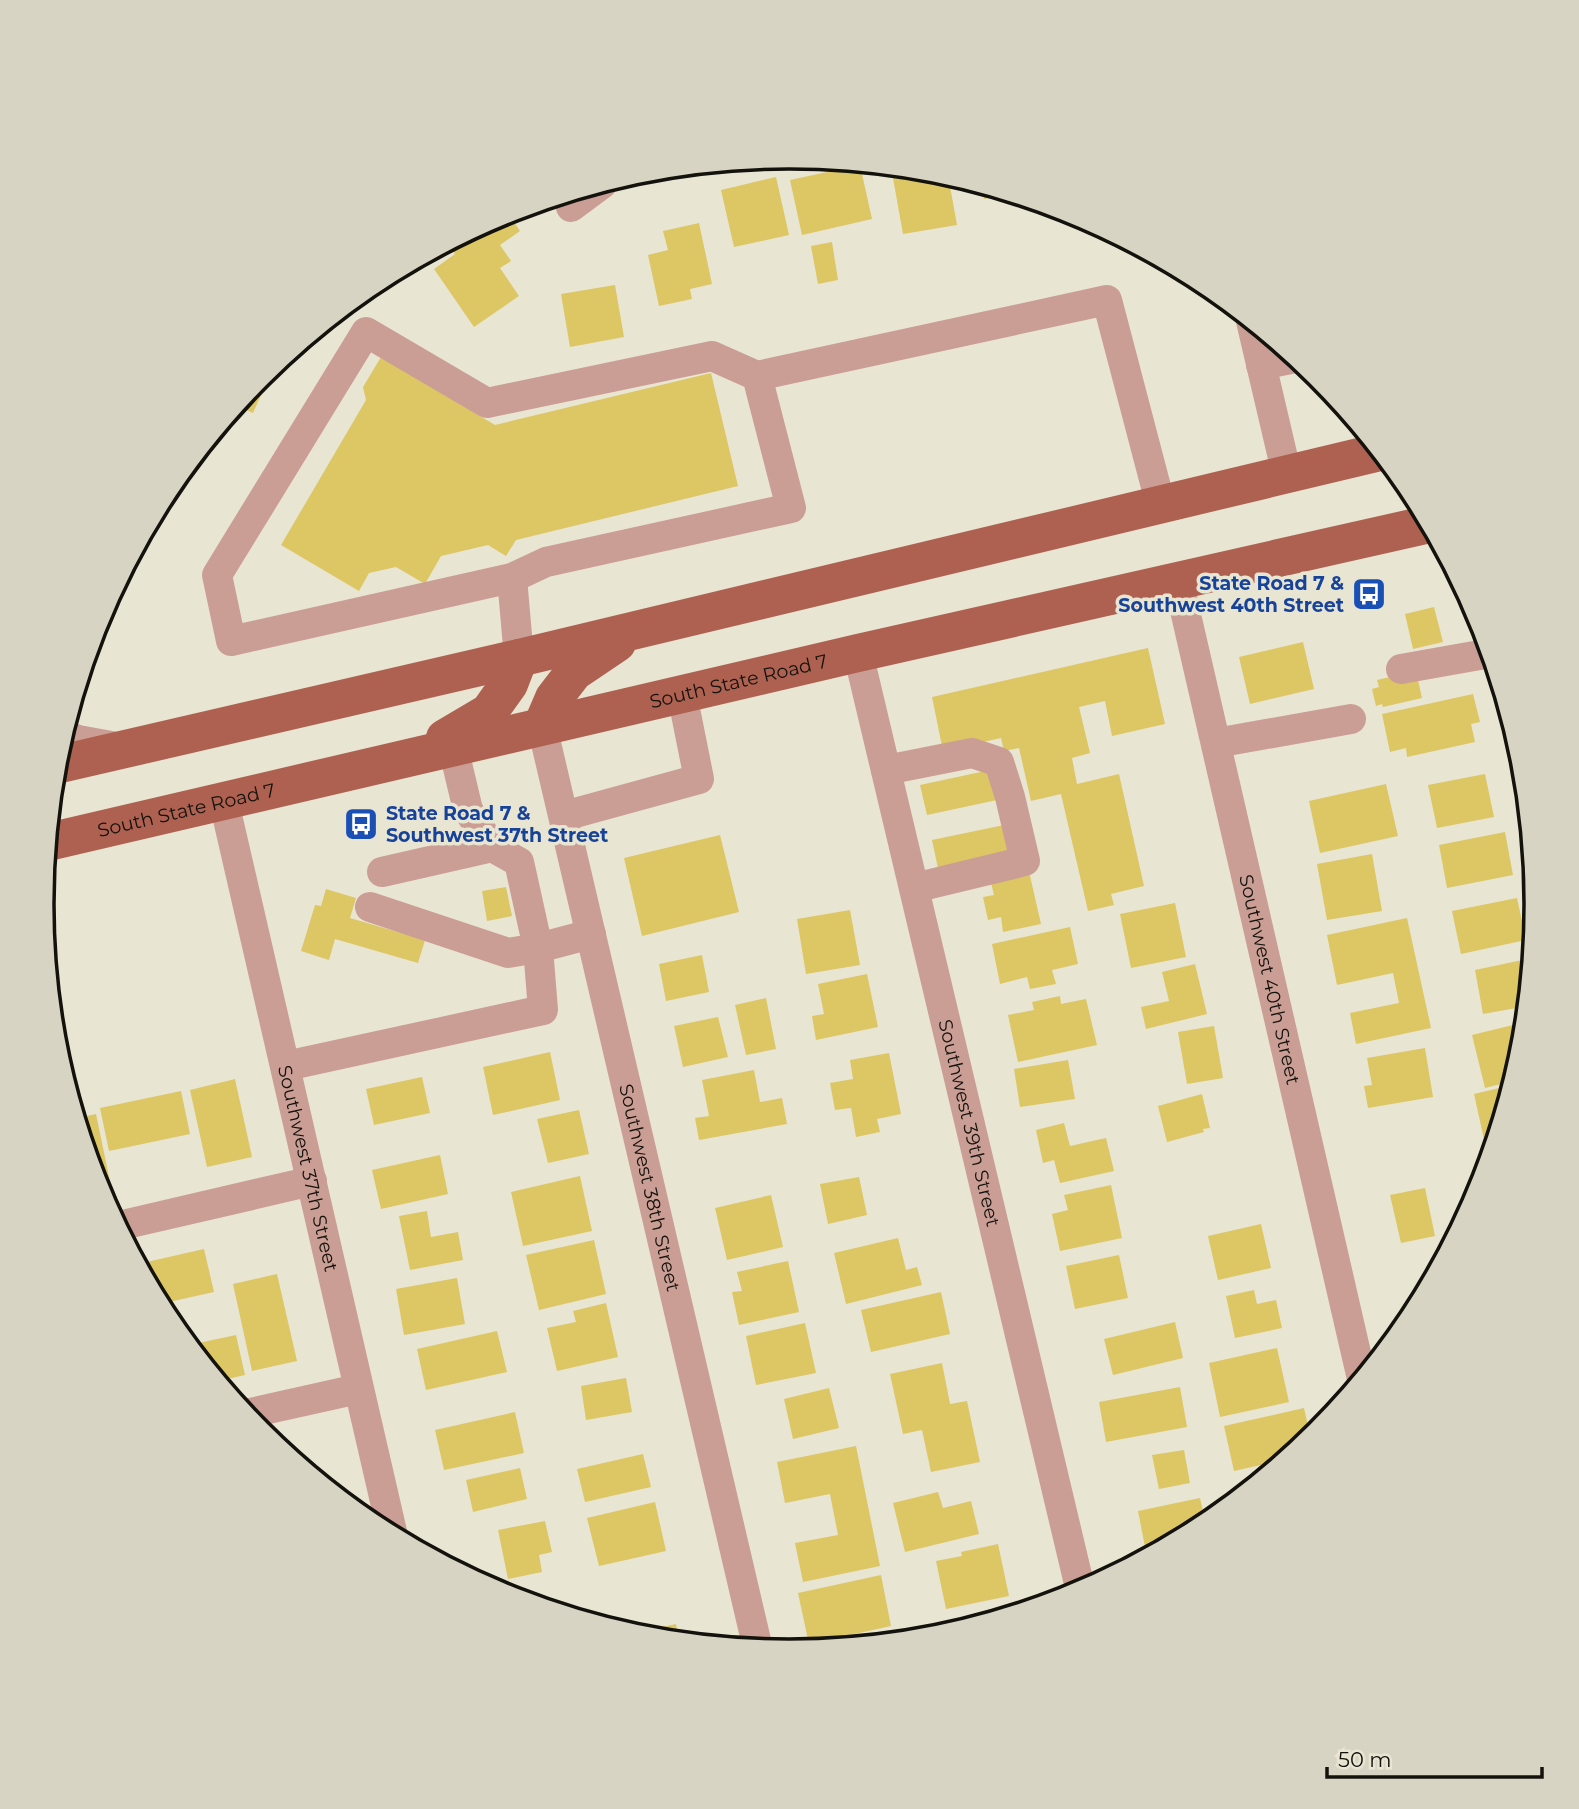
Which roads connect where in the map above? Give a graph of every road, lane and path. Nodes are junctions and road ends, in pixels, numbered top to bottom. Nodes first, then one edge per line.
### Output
1 (581, 199) edge
2 (571, 207) dead end
3 (1255, 336) edge
4 (1283, 361) edge
5 (1262, 365) junction
6 (757, 376) junction
7 (1371, 454) edge
8 (1287, 475) junction
9 (1161, 506) junction
10 (1419, 526) edge
11 (512, 578) junction
12 (1178, 580) junction
13 (639, 629) junction
14 (858, 653) junction
15 (1481, 655) edge
16 (519, 658) junction
17 (1401, 668) dead end
18 (682, 694) junction
19 (1351, 719) dead end
20 (542, 726) junction
21 (73, 738) edge
22 (1216, 743) junction
23 (453, 747) junction
24 (125, 749) junction
25 (416, 755) junction
26 (68, 762) edge
27 (886, 770) junction
28 (224, 802) junction
29 (564, 816) junction
30 (58, 840) edge
31 (492, 848) junction
32 (382, 872) dead end
33 (914, 888) junction
34 (370, 907) dead end
35 (591, 934) junction
36 (538, 948) junction
37 (286, 1066) junction
38 (312, 1181) junction
39 (127, 1224) edge
40 (1359, 1368) edge
41 (359, 1389) junction
42 (258, 1411) edge
43 (390, 1521) edge
44 (1078, 1581) edge
45 (756, 1639) edge

1 - 2 street
3 - 5 street
4 - 5 street
5 - 8 street
6 - 9 street
6 - 11 street
6 - 11 street
7 - 8 main road
8 - 9 main road
9 - 13 main road
10 - 12 main road, South State Road 7
11 - 16 street
12 - 14 main road, South State Road 7
12 - 22 street, Southwest 40th Street
13 - 16 main road
13 - 20 main road
14 - 18 main road, South State Road 7
14 - 27 street, Southwest 39th Street
15 - 17 street
16 - 24 main road
16 - 25 main road
18 - 20 main road, South State Road 7
18 - 29 street
19 - 22 street
20 - 23 main road, South State Road 7
20 - 29 street, Southwest 38th Street
21 - 24 street
22 - 40 street, Southwest 40th Street
23 - 25 main road, South State Road 7
23 - 31 street
24 - 26 main road
25 - 28 main road, South State Road 7
27 - 33 street, Southwest 39th Street
27 - 33 street
28 - 30 main road, South State Road 7
28 - 37 street, Southwest 37th Street
29 - 35 street, Southwest 38th Street
31 - 32 street
31 - 36 street
33 - 44 street, Southwest 39th Street
34 - 36 street
35 - 36 street
35 - 45 street, Southwest 38th Street
36 - 37 street
37 - 38 street, Southwest 37th Street
38 - 39 street
38 - 41 street, Southwest 37th Street
41 - 42 street
41 - 43 street, Southwest 37th Street

